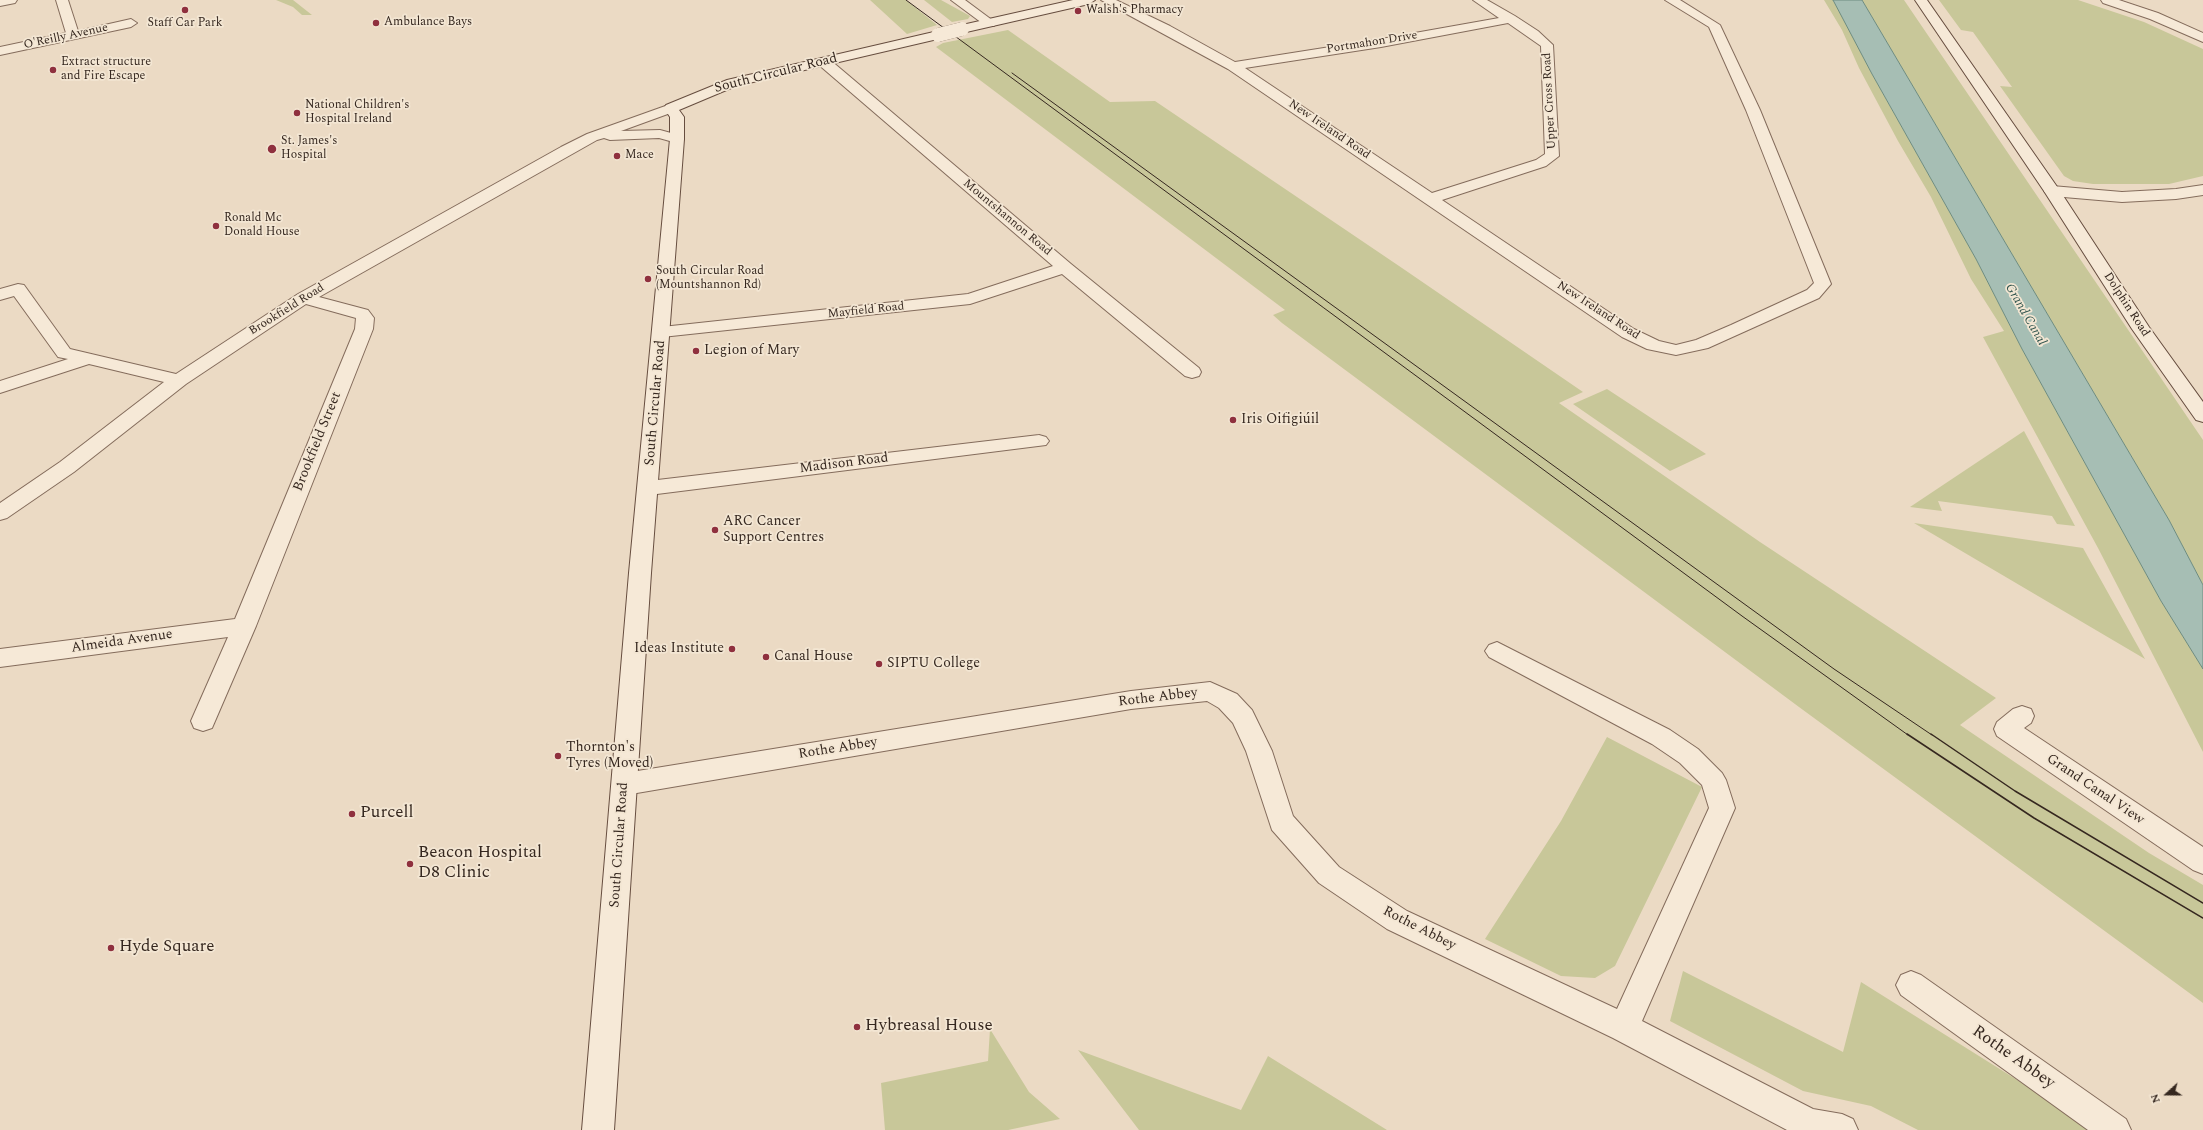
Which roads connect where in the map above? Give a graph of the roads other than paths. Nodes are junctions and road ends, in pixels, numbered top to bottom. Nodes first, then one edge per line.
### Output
1 (11, 0) edge
2 (62, 0) edge
3 (957, 0) edge
4 (1090, 0) edge
5 (1107, 0) edge
6 (1479, 0) edge
7 (1671, 0) edge
8 (1921, 0) edge
9 (2107, 0) edge
10 (2136, 0) edge
11 (0, 2) edge
12 (2123, 4) junction
13 (1511, 19) junction
14 (131, 23) dead end
15 (990, 23) junction
16 (73, 35) junction
17 (2203, 38) edge
18 (0, 51) edge
19 (824, 62) junction
20 (1233, 66) junction
21 (671, 108) junction
22 (592, 137) junction
23 (677, 139) junction
24 (2203, 190) edge
25 (2052, 191) junction
26 (1430, 199) junction
27 (1065, 268) junction
28 (0, 295) edge
29 (304, 298) junction
30 (662, 332) junction
31 (89, 359) junction
32 (1192, 372) dead end
33 (179, 380) junction
34 (0, 387) edge
35 (2203, 416) edge
36 (1039, 441) dead end
37 (649, 488) junction
38 (0, 512) edge
39 (244, 626) junction
40 (1497, 651) dead end
41 (0, 658) edge
42 (2022, 716) dead end
43 (202, 721) dead end
44 (625, 784) junction
45 (2203, 862) edge
46 (1911, 985) dead end
47 (1624, 1028) junction
48 (1830, 1129) edge
49 (598, 1130) edge
50 (2115, 1130) edge

1 - 11 street
2 - 16 street
3 - 15 street
4 - 15 street, South Circular Road
5 - 20 street, New Ireland Road
6 - 13 street, Upper Cross Road
7 - 26 street, New Ireland Road
8 - 25 street, Dolphin Road
9 - 12 street
10 - 12 street
12 - 17 street
13 - 20 street, Portmahon Drive
13 - 26 street, Upper Cross Road
14 - 16 street, O'Reilly Avenue
15 - 19 street, South Circular Road, bridge
16 - 18 street, O'Reilly Avenue
19 - 21 street, South Circular Road
19 - 27 street, Mountshannon Road
20 - 26 street, New Ireland Road
21 - 22 street, Brookfield Road
21 - 23 street, South Circular Road
22 - 23 street, Brookfield Road
22 - 29 street, Brookfield Road
23 - 30 street, South Circular Road
24 - 25 street
25 - 35 street, Dolphin Road
27 - 30 street, Mayfield Road
27 - 32 street, Mountshannon Road
28 - 31 street
29 - 33 street, Brookfield Road
29 - 39 street, Brookfield Street
30 - 37 street, South Circular Road
31 - 33 street
31 - 34 street
33 - 38 street, Brookfield Road
36 - 37 street, Madison Road
37 - 44 street, South Circular Road
39 - 41 street, Almeida Avenue
39 - 43 street
40 - 47 street
42 - 45 street, Grand Canal View
44 - 47 street, Rothe Abbey
44 - 49 street, South Circular Road
46 - 50 street, Rothe Abbey
47 - 48 street, Rothe Abbey

